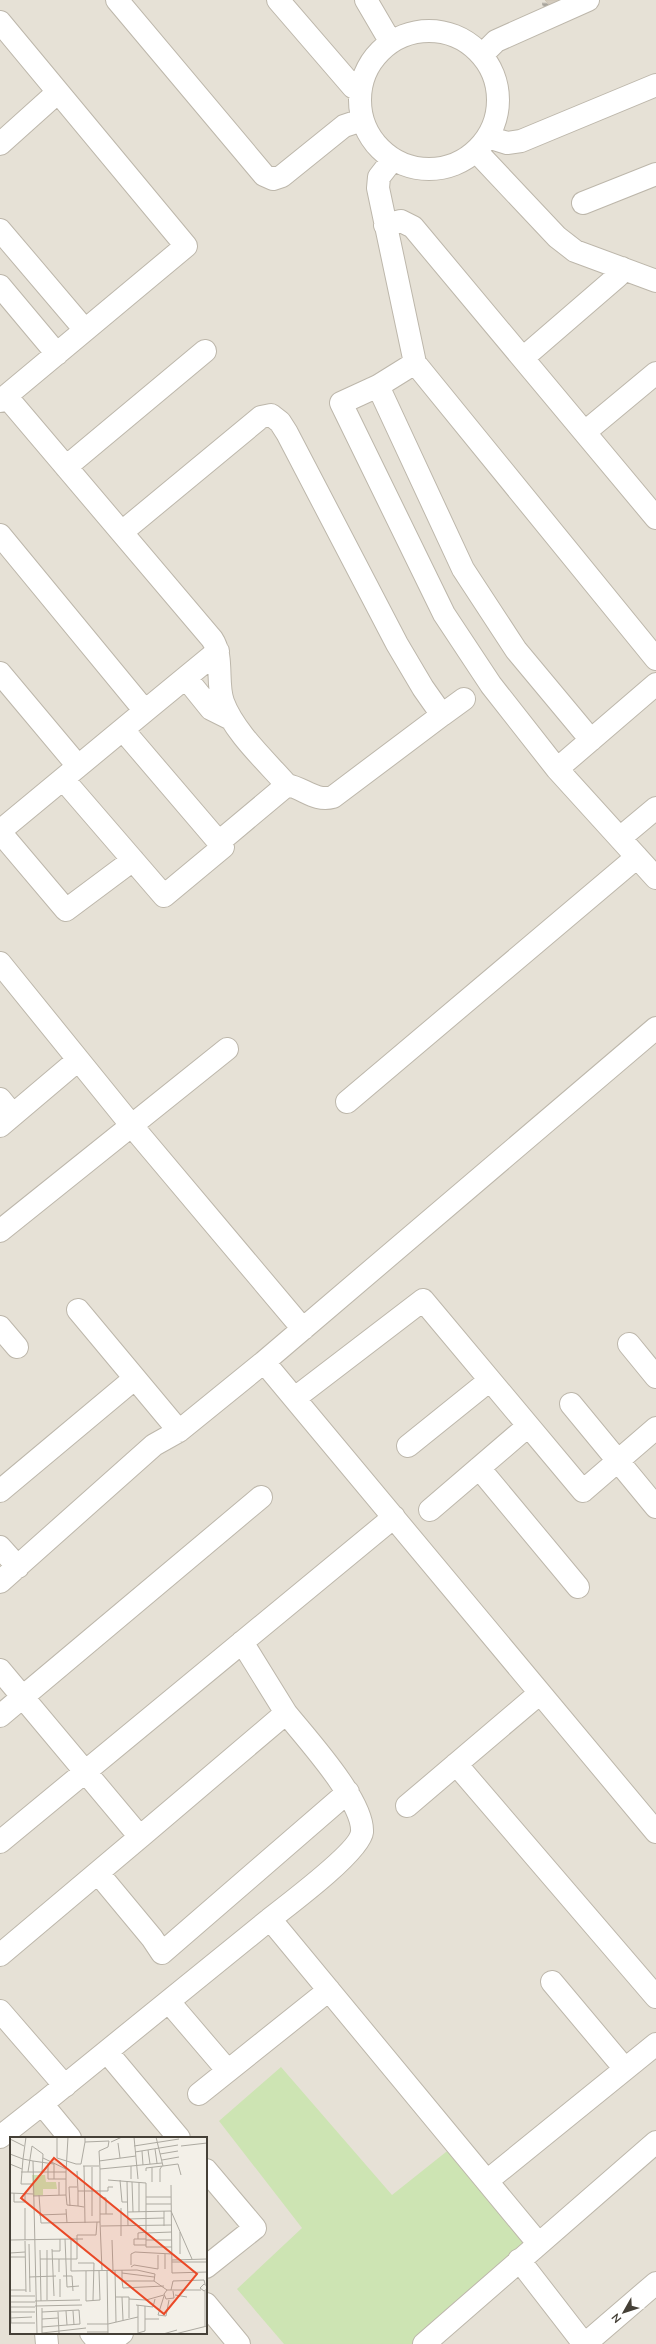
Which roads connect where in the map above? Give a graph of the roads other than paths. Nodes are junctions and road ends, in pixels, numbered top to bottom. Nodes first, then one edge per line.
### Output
1 (118, 0) edge
2 (278, 0) edge
3 (366, 0) edge
4 (588, 0) edge
5 (0, 22) edge
6 (390, 41) junction
7 (482, 55) junction
8 (656, 85) edge
9 (360, 91) junction
10 (58, 92) junction
11 (362, 120) junction
12 (0, 144) edge
13 (482, 144) junction
14 (393, 159) junction
15 (656, 174) edge
16 (583, 203) dead end
17 (385, 225) junction
18 (0, 230) edge
19 (622, 268) junction
20 (656, 282) edge
21 (0, 286) edge
22 (85, 330) junction
23 (205, 350) dead end
24 (57, 354) junction
25 (523, 358) junction
26 (415, 363) junction
27 (656, 373) edge
28 (378, 386) junction
29 (3, 399) edge
30 (585, 432) junction
31 (66, 467) junction
32 (649, 497) edge
33 (656, 518) edge
34 (122, 532) junction
35 (0, 535) edge
36 (218, 651) junction
37 (656, 659) edge
38 (0, 673) edge
39 (186, 678) junction
40 (656, 684) edge
41 (464, 699) dead end
42 (145, 711) junction
43 (442, 714) junction
44 (231, 719) junction
45 (123, 730) junction
46 (591, 740) junction
47 (557, 769) junction
48 (71, 773) junction
49 (287, 785) junction
50 (656, 808) edge
51 (2, 826) edge
52 (620, 838) junction
53 (219, 842) junction
54 (637, 857) junction
55 (133, 860) junction
56 (656, 878) edge
57 (0, 963) edge
58 (656, 1028) edge
59 (227, 1049) dead end
60 (78, 1060) junction
61 (347, 1102) dead end
62 (4, 1114) edge
63 (132, 1126) junction
64 (0, 1232) edge
65 (78, 1310) dead end
66 (0, 1327) edge
67 (303, 1329) junction
68 (629, 1344) dead end
69 (17, 1347) dead end
70 (264, 1362) junction
71 (656, 1377) edge
72 (134, 1379) junction
73 (490, 1380) junction
74 (295, 1398) junction
75 (571, 1404) dead end
76 (528, 1426) junction
77 (656, 1428) edge
78 (179, 1431) junction
79 (408, 1446) dead end
80 (617, 1461) junction
81 (479, 1468) junction
82 (0, 1491) edge
83 (261, 1497) dead end
84 (656, 1507) edge
85 (430, 1510) dead end
86 (394, 1517) junction
87 (0, 1547) edge
88 (18, 1568) junction
89 (0, 1582) edge
90 (578, 1587) dead end
91 (242, 1642) junction
92 (0, 1670) edge
93 (540, 1692) junction
94 (22, 1697) junction
95 (286, 1714) junction
96 (0, 1716) edge
97 (456, 1764) junction
98 (86, 1772) junction
99 (348, 1792) junction
100 (407, 1806) dead end
101 (656, 1832) edge
102 (140, 1837) junction
103 (0, 1842) edge
104 (98, 1872) junction
105 (270, 1919) junction
106 (0, 1955) edge
107 (552, 1982) dead end
108 (329, 1990) junction
109 (656, 1997) edge
110 (169, 2002) junction
111 (0, 2011) edge
112 (656, 2044) edge
113 (107, 2052) junction
114 (625, 2069) junction
115 (228, 2070) junction
116 (65, 2086) junction
117 (199, 2094) dead end
118 (42, 2104) junction
119 (8, 2135) edge
120 (69, 2137) edge
121 (178, 2137) edge
122 (656, 2142) edge
123 (207, 2171) edge
124 (487, 2182) junction
125 (538, 2243) junction
126 (519, 2260) junction
127 (207, 2266) edge
128 (656, 2283) edge
129 (207, 2305) edge
130 (46, 2334) edge
131 (93, 2334) edge
132 (121, 2334) edge
133 (429, 2342) edge
134 (237, 2343) edge
135 (48, 2344) edge
136 (100, 2344) edge
137 (108, 2344) edge
138 (585, 2344) edge

1 - 11 street
2 - 9 street
3 - 6 street
4 - 7 street
5 - 10 street
6 - 7 street
6 - 9 street
7 - 13 street
8 - 13 street
9 - 11 street
10 - 12 street
10 - 22 street
11 - 14 street
13 - 14 street
13 - 19 street
14 - 17 street
15 - 16 street
17 - 25 street
17 - 26 street
18 - 22 street
19 - 20 street
19 - 25 street
21 - 24 street
22 - 24 street
23 - 31 street
24 - 29 street
25 - 30 street
26 - 28 street
26 - 37 street
27 - 30 street
28 - 46 street
28 - 47 street
29 - 31 street
30 - 32 street
31 - 34 street
32 - 33 street
34 - 36 street
34 - 43 street
35 - 42 street
36 - 39 street
36 - 44 street
38 - 48 street
39 - 42 street
39 - 44 street
40 - 46 street
41 - 43 street
42 - 45 street
43 - 49 street
44 - 49 street
45 - 48 street
45 - 53 street
46 - 47 street
47 - 52 street
48 - 51 street
48 - 55 street
49 - 53 street
50 - 52 street
51 - 55 street
52 - 54 street
53 - 55 street
54 - 56 street
54 - 61 street
57 - 60 street
58 - 67 street
59 - 63 street
60 - 62 street
60 - 63 street
63 - 64 street
63 - 67 street
65 - 72 street
66 - 69 street
67 - 70 street
68 - 71 street
70 - 74 street
70 - 78 street
72 - 78 street
72 - 82 street
73 - 74 street
73 - 76 street
73 - 79 street
74 - 86 street
75 - 80 street
76 - 80 street
76 - 81 street
77 - 80 street
78 - 88 street
80 - 84 street
81 - 85 street
81 - 90 street
83 - 94 street
86 - 91 street
86 - 93 street
87 - 88 street
88 - 89 street
91 - 95 street
91 - 98 street
92 - 94 street
93 - 97 street
93 - 101 street
94 - 96 street
94 - 98 street
95 - 99 street
95 - 102 street
97 - 100 street
97 - 109 street
98 - 102 street
98 - 103 street
99 - 104 street
99 - 105 street
102 - 104 street
104 - 106 street
105 - 108 street
105 - 110 street
107 - 114 street
108 - 115 street
108 - 124 street
110 - 113 street
110 - 115 street
111 - 116 street
112 - 114 street
113 - 116 street
113 - 121 street
114 - 124 street
115 - 117 street
116 - 118 street
118 - 119 street
118 - 120 street
122 - 125 street
123 - 127 street
124 - 125 street
125 - 126 street
126 - 133 street
126 - 138 street
128 - 138 street
129 - 134 street
130 - 135 street
131 - 136 street
132 - 137 street

